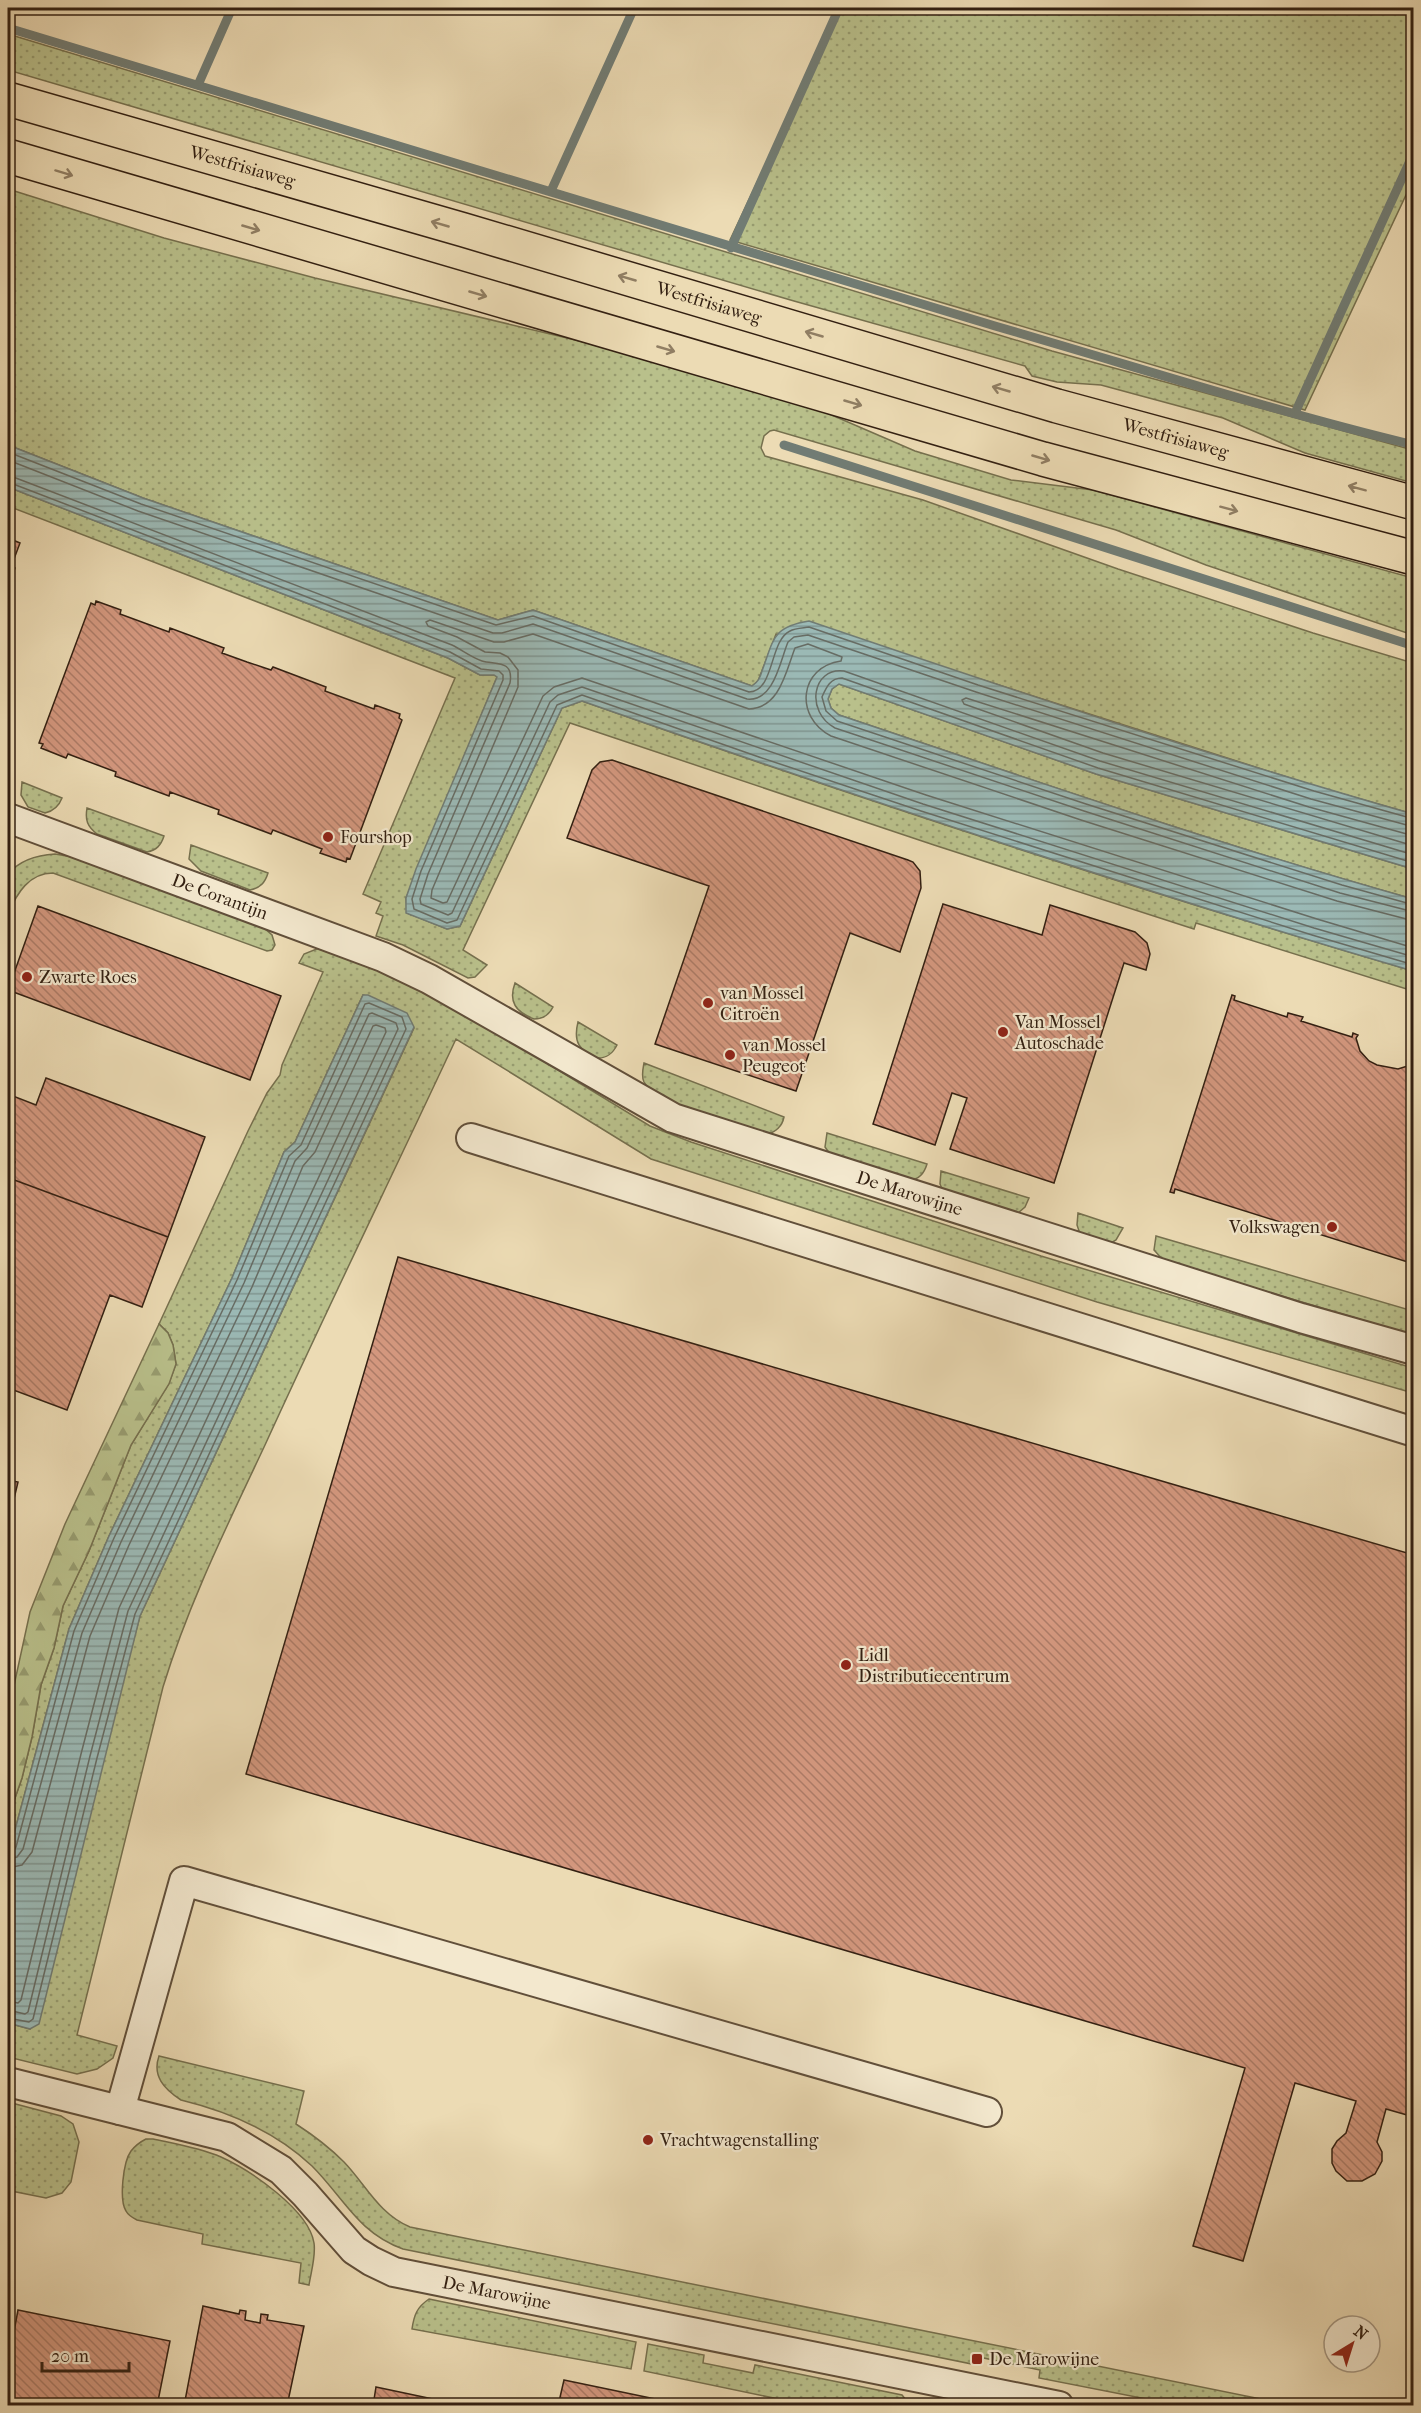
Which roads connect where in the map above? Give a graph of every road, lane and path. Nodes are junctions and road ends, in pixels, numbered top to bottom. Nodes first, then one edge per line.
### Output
1 (8, 99) edge
2 (8, 156) edge
3 (1413, 503) edge
4 (1413, 558) edge
5 (9, 821) edge
6 (429, 979) joint
7 (471, 1138) dead end
8 (1413, 1350) edge
9 (1413, 1432) edge
10 (13, 2083) edge
11 (120, 2110) junction
12 (987, 2112) dead end
13 (1059, 2406) edge

3 -> 1 highway, Westfrisiaweg
2 -> 4 highway
5 - 6 street, De Corantijn
6 - 8 street, De Marowijne
7 - 9 street
10 - 11 street, De Marowijne
11 - 12 street
11 - 13 street, De Marowijne

